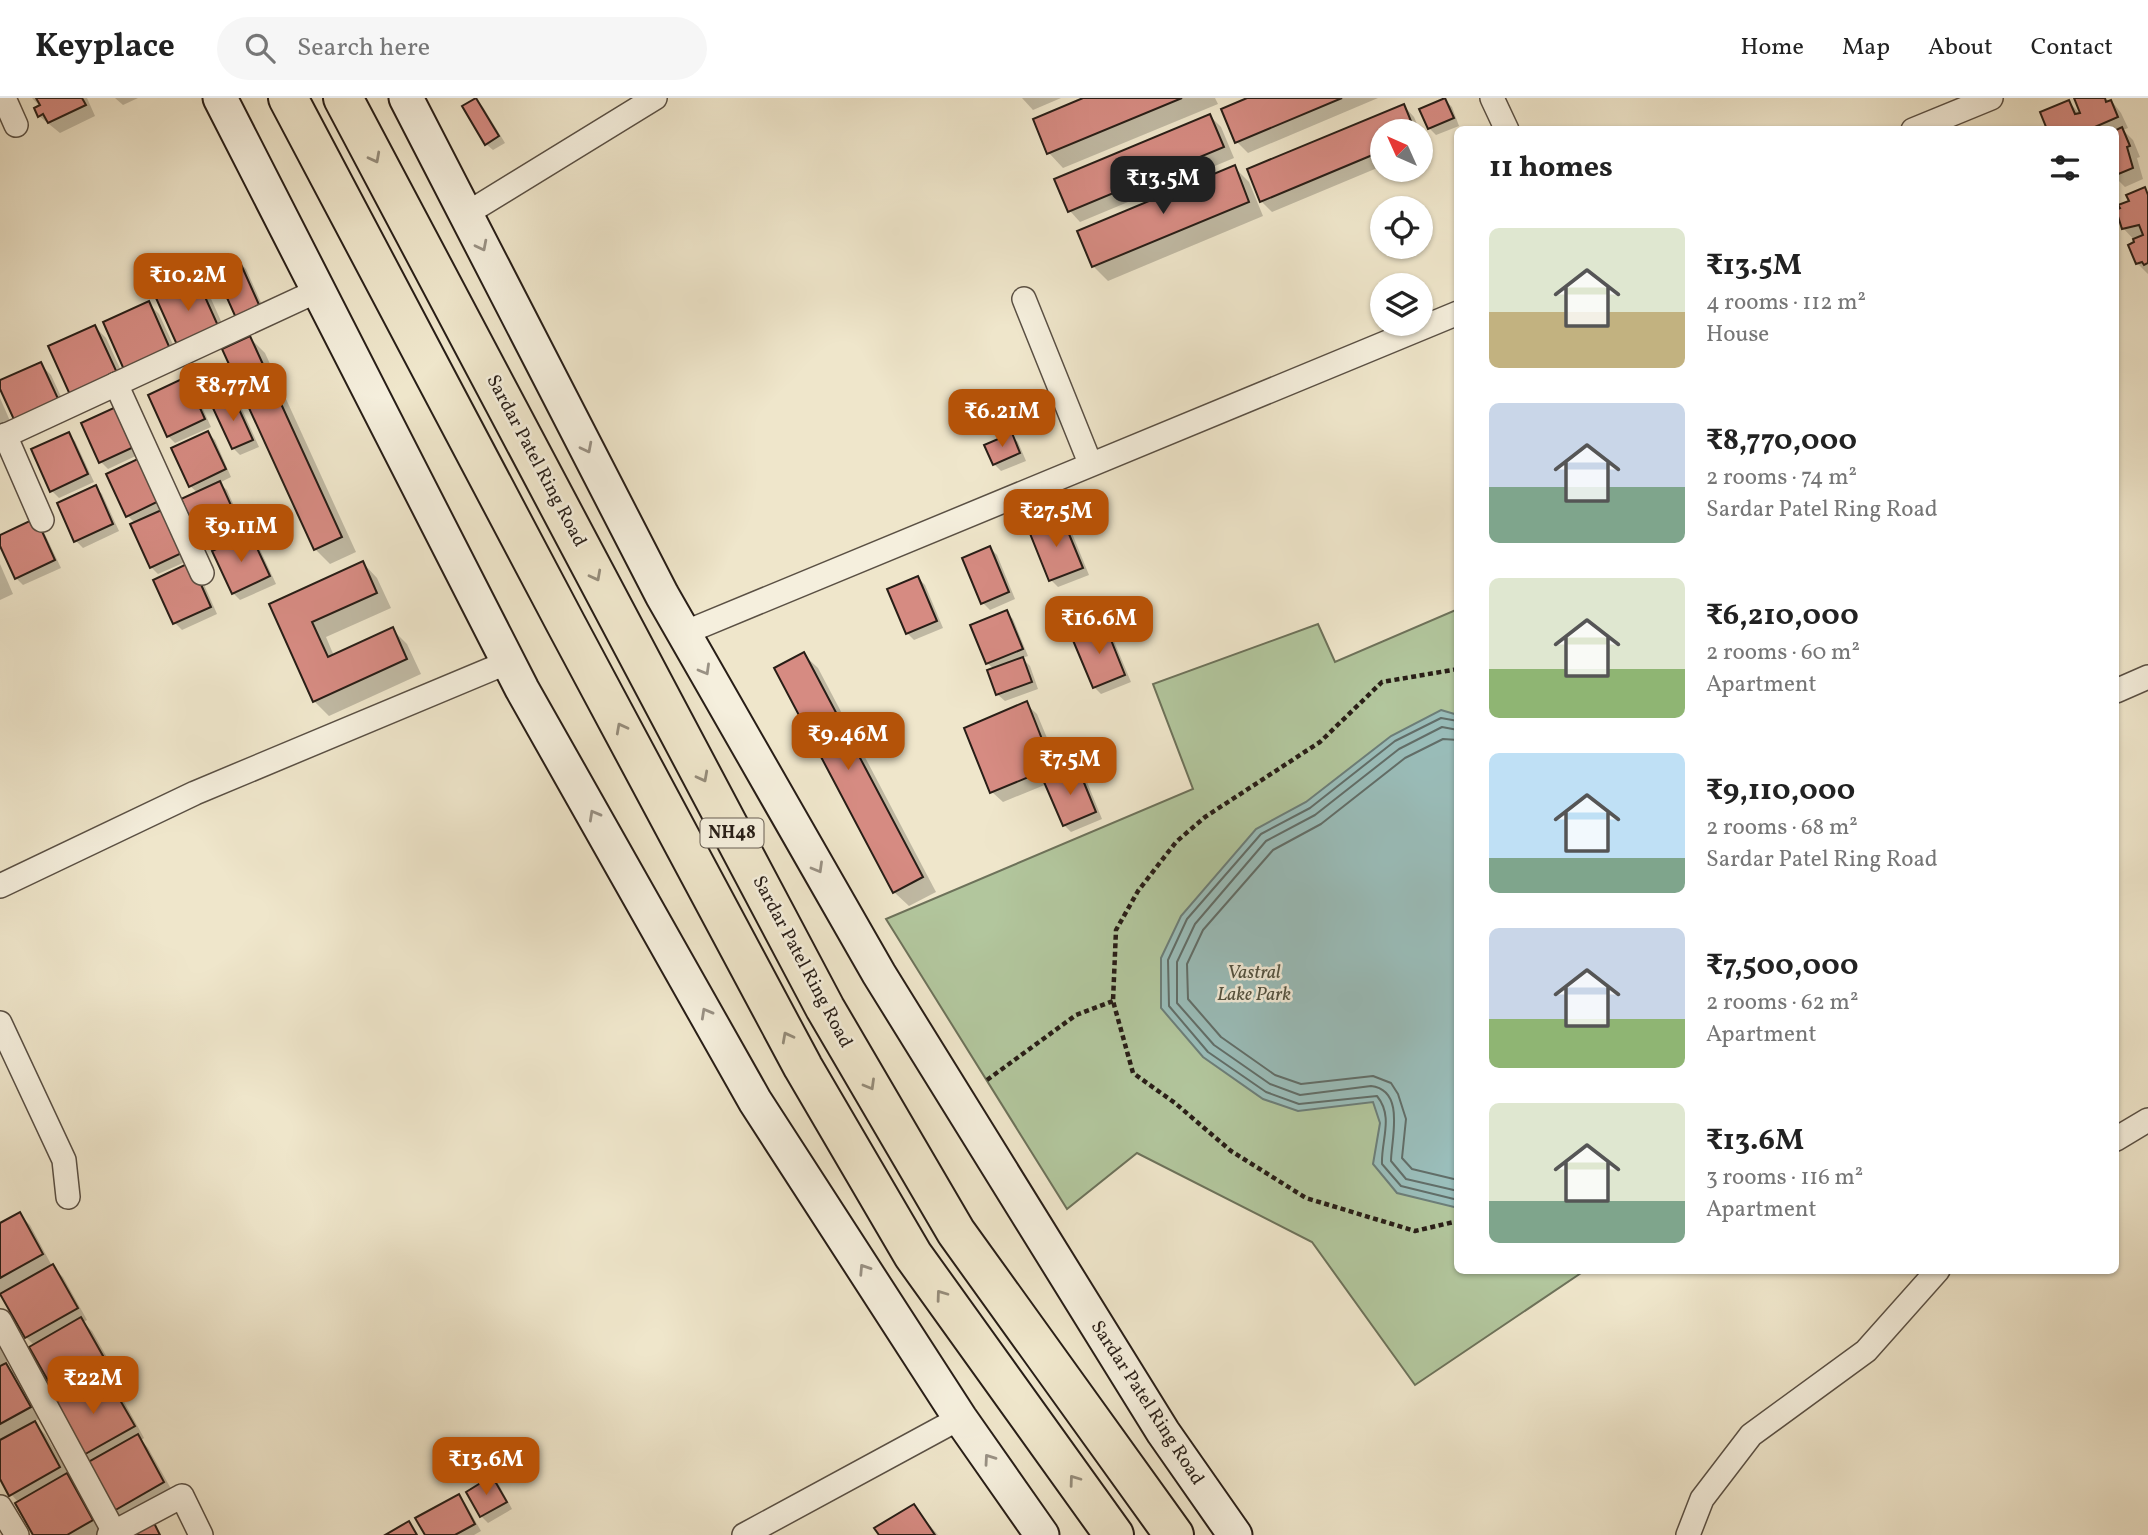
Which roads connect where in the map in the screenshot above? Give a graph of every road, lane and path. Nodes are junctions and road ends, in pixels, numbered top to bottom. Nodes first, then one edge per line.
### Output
1 (4, 98) edge
2 (220, 98) edge
3 (288, 98) edge
4 (344, 98) edge
5 (406, 98) edge
6 (655, 98) edge
7 (1492, 98) edge
8 (1991, 98) edge
9 (16, 125) dead end
10 (1505, 126) edge
11 (1923, 126) edge
12 (466, 214) junction
13 (319, 290) junction
14 (1024, 299) dead end
15 (1454, 315) edge
16 (116, 384) junction
17 (3, 437) edge
18 (1090, 464) junction
19 (42, 520) dead end
20 (202, 573) dead end
21 (684, 633) junction
22 (508, 662) junction
23 (1454, 669) edge
24 (2148, 677) edge
25 (2119, 690) edge
26 (0, 886) edge
27 (1112, 1001) junction
28 (0, 1023) edge
29 (987, 1080) dead end
30 (2148, 1120) edge
31 (2119, 1137) edge
32 (68, 1197) dead end
33 (1454, 1222) edge
34 (1934, 1274) edge
35 (0, 1321) edge
36 (960, 1418) junction
37 (0, 1507) edge
38 (112, 1534) edge
39 (17, 1535) edge
40 (201, 1535) edge
41 (744, 1535) edge
42 (1042, 1535) edge
43 (1114, 1535) edge
44 (1174, 1535) edge
45 (1235, 1535) edge
46 (1688, 1535) edge

1 - 9 street
2 - 13 street
43 -> 3 highway, NH48
4 -> 44 highway, Sardar Patel Ring Road / NH48
5 - 12 street, Sardar Patel Ring Road
6 - 12 street
7 - 10 street
8 - 11 street
12 -> 21 street, Sardar Patel Ring Road
13 - 16 street
13 - 22 street
14 - 18 street
15 - 18 street
16 - 17 street
16 - 20 street
17 - 19 street
18 - 21 street
21 -> 45 street, Sardar Patel Ring Road
22 - 26 street
36 -> 22 street
23 - 27 path
24 - 25 street
27 - 29 path
27 - 33 path
28 - 32 street
30 - 31 street
34 - 46 street
35 - 38 street
36 - 41 street
42 -> 36 street
37 - 39 street
38 - 40 street

